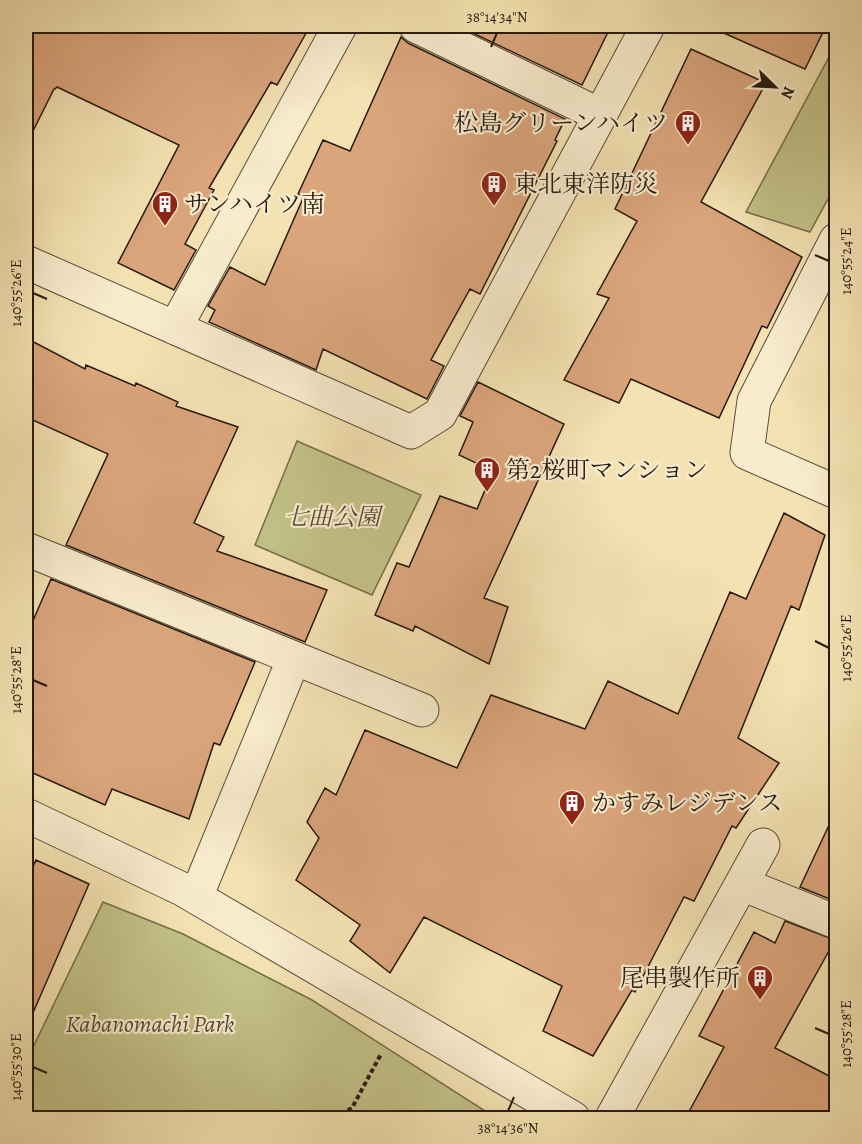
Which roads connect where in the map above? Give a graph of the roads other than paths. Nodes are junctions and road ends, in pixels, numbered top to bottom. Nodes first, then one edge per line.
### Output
1 (340, 26) edge
2 (416, 26) edge
3 (648, 26) edge
4 (600, 115) junction
5 (837, 240) edge
6 (26, 262) edge
7 (174, 328) junction
8 (837, 492) edge
9 (26, 549) edge
10 (294, 658) junction
11 (422, 710) dead end
12 (26, 815) edge
13 (763, 845) dead end
14 (742, 884) junction
15 (196, 897) junction
16 (837, 922) edge
17 (573, 1119) edge
18 (612, 1119) edge

1 - 7 street
2 - 4 street
3 - 4 street
4 - 7 street
5 - 8 street
6 - 7 street
9 - 10 street
10 - 11 street
10 - 15 street
12 - 15 street
13 - 14 street
14 - 16 street
14 - 18 street
15 - 17 street

